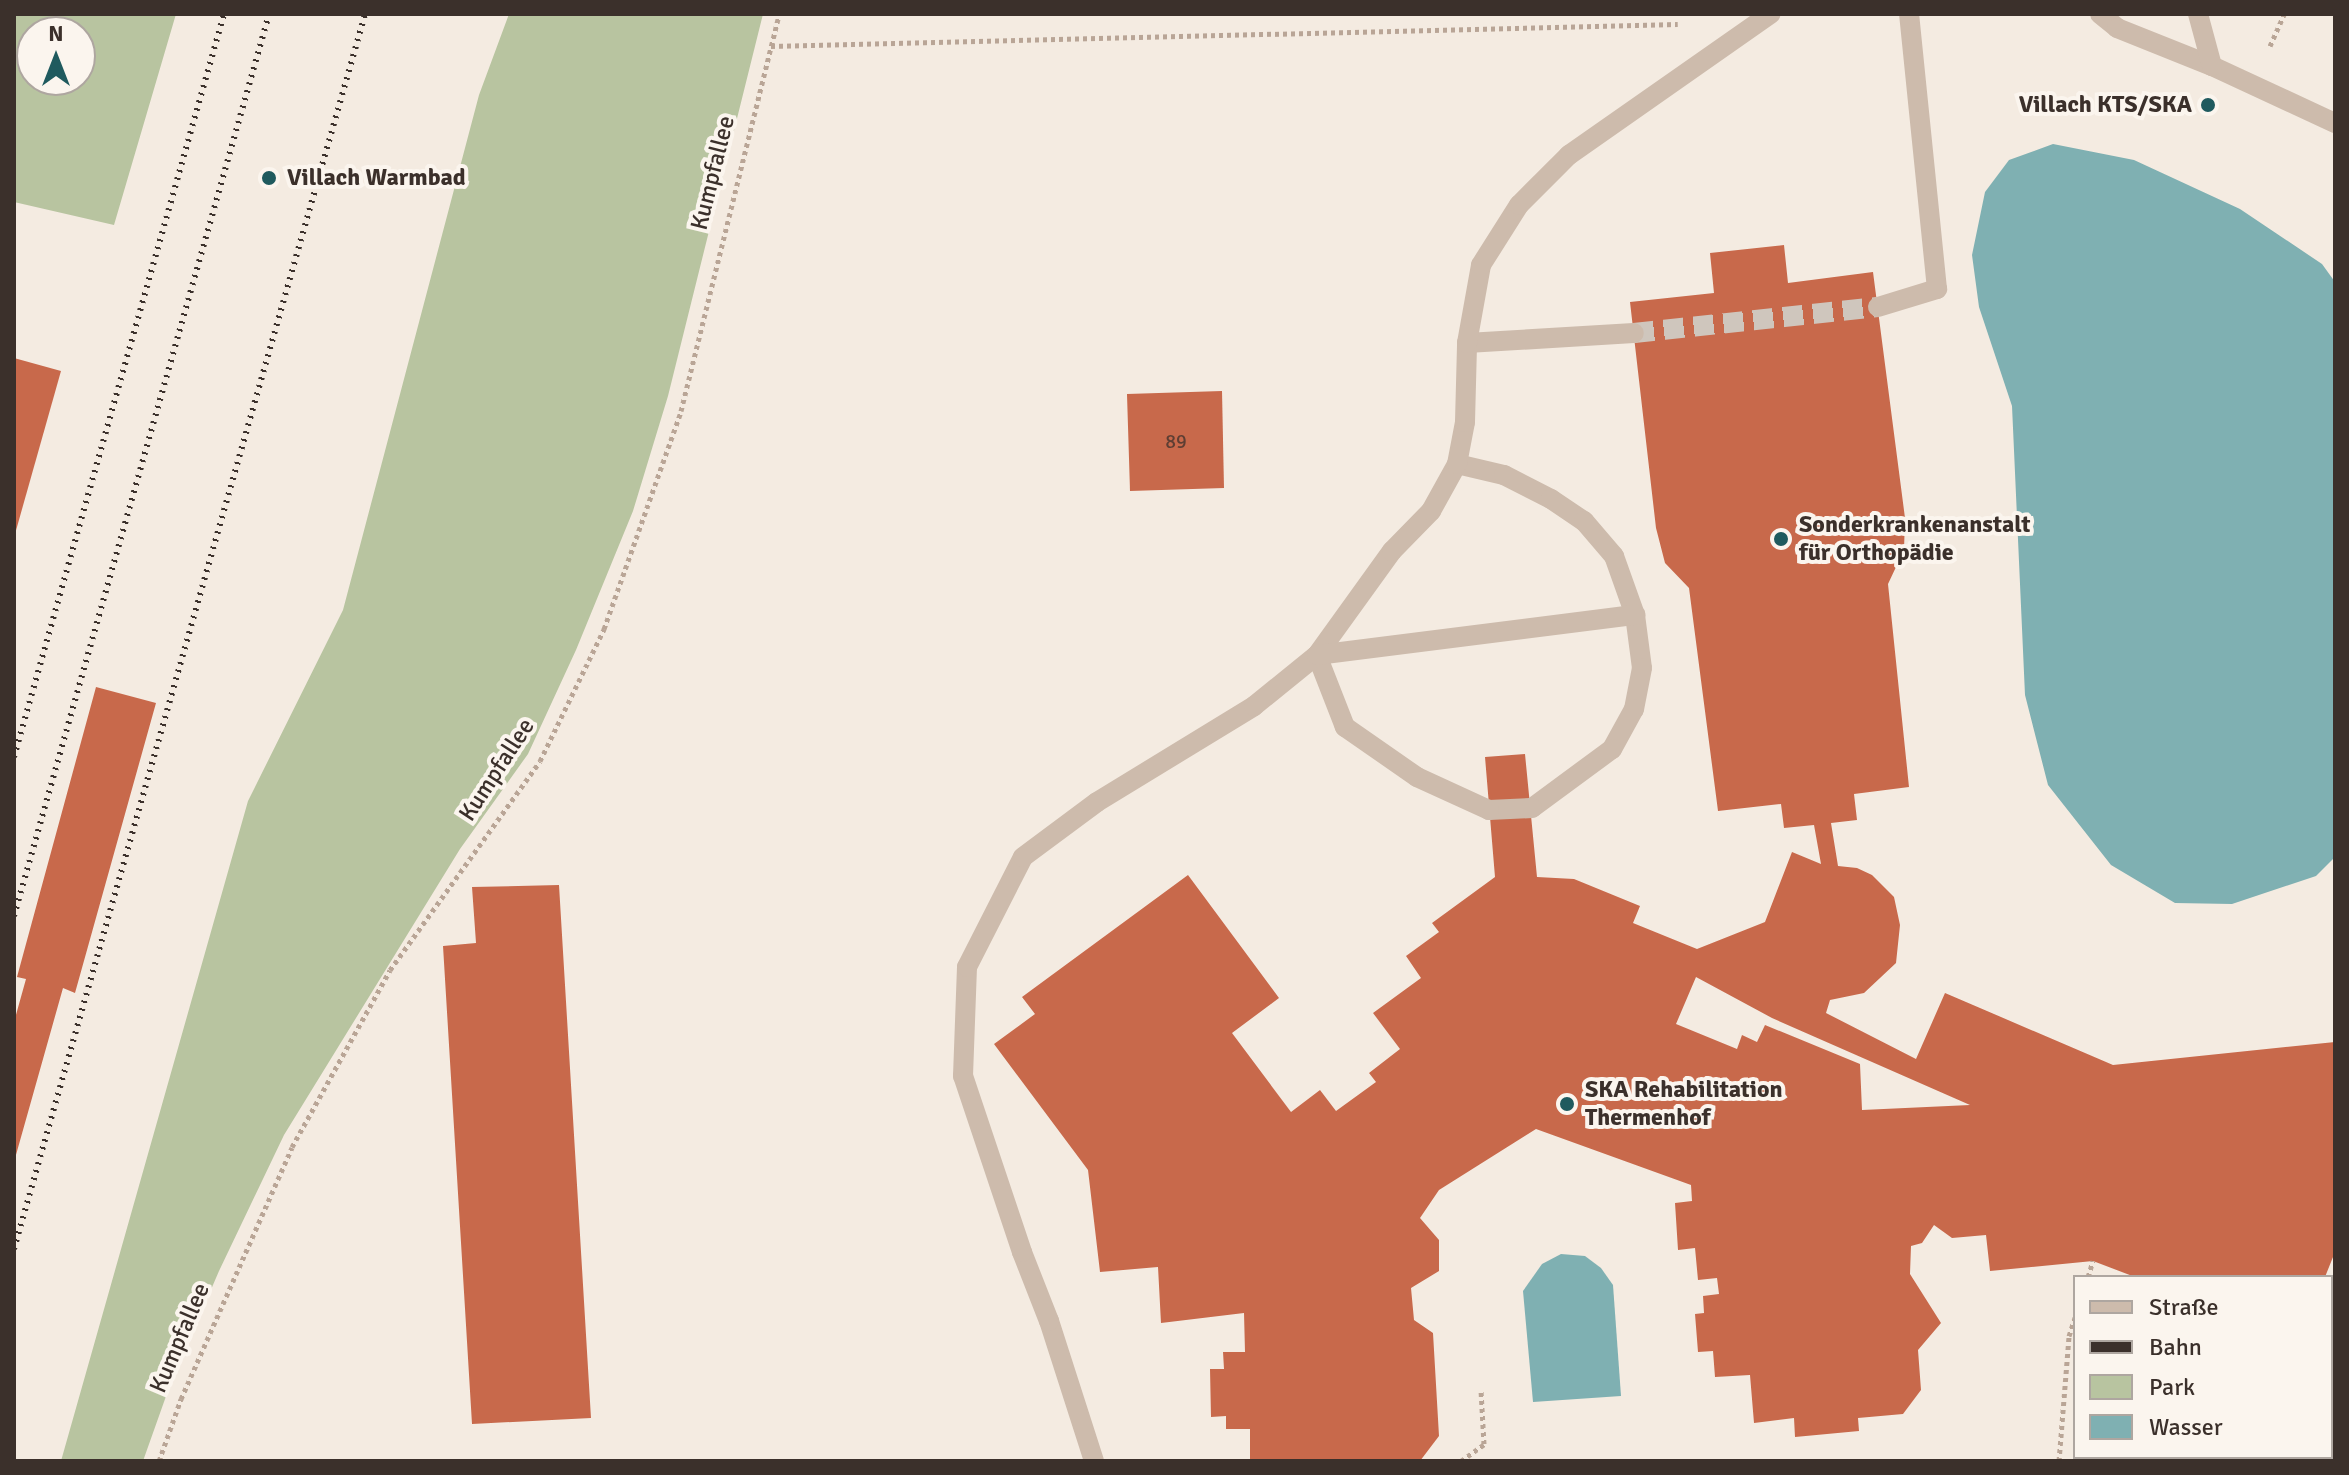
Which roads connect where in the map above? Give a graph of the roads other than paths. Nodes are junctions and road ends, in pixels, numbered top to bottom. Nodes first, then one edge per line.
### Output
1 (1770, 14) edge
2 (1909, 14) edge
3 (2100, 14) edge
4 (2198, 14) edge
5 (2212, 66) junction
6 (2335, 123) edge
7 (1878, 307) tunnel mouth
8 (1634, 333) tunnel mouth
9 (1467, 343) junction
10 (1457, 464) junction
11 (1635, 615) junction
12 (1317, 655) junction
13 (1094, 1461) edge

1 - 9 street
2 - 7 street
3 - 5 street
4 - 5 street
5 - 6 street
8 - 9 street
9 - 10 street
10 - 11 street
10 - 12 street
11 - 12 street
11 - 12 street
12 - 13 street

